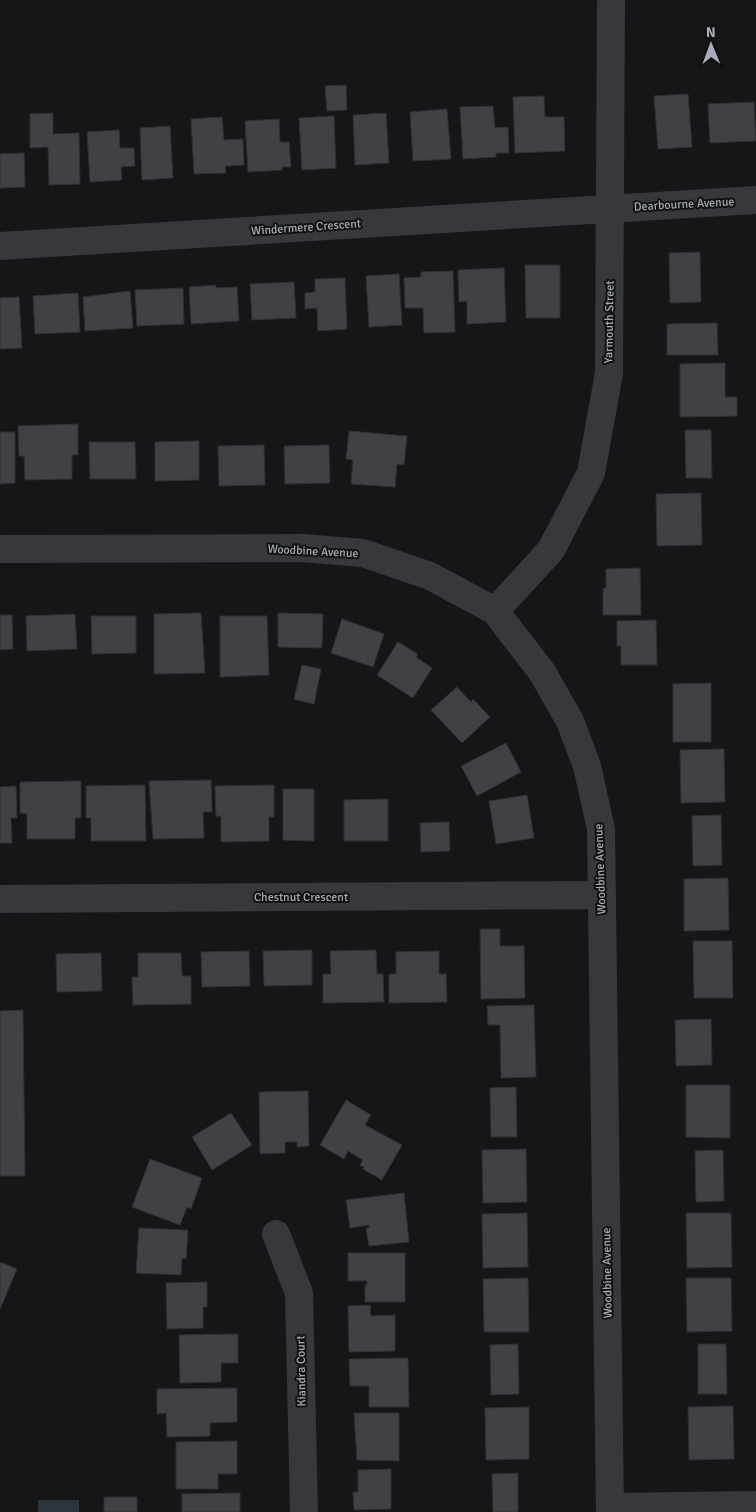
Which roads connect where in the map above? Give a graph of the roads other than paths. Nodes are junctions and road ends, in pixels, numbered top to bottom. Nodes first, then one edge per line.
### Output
1 (610, 0) edge
2 (756, 200) edge
3 (611, 208) junction
4 (0, 246) edge
5 (0, 549) edge
6 (495, 611) junction
7 (601, 895) junction
8 (0, 899) edge
9 (276, 1234) dead end
10 (756, 1505) edge
11 (610, 1510) edge
12 (304, 1512) edge

1 - 3 street, Yarmouth Street
2 - 3 street, Dearbourne Avenue
3 - 4 street, Windermere Crescent
3 - 6 street, Yarmouth Street
5 - 6 street, Woodbine Avenue
6 - 7 street, Woodbine Avenue
7 - 8 street, Chestnut Crescent
7 - 11 street, Woodbine Avenue
9 - 12 street, Kiandra Court
10 - 11 street

